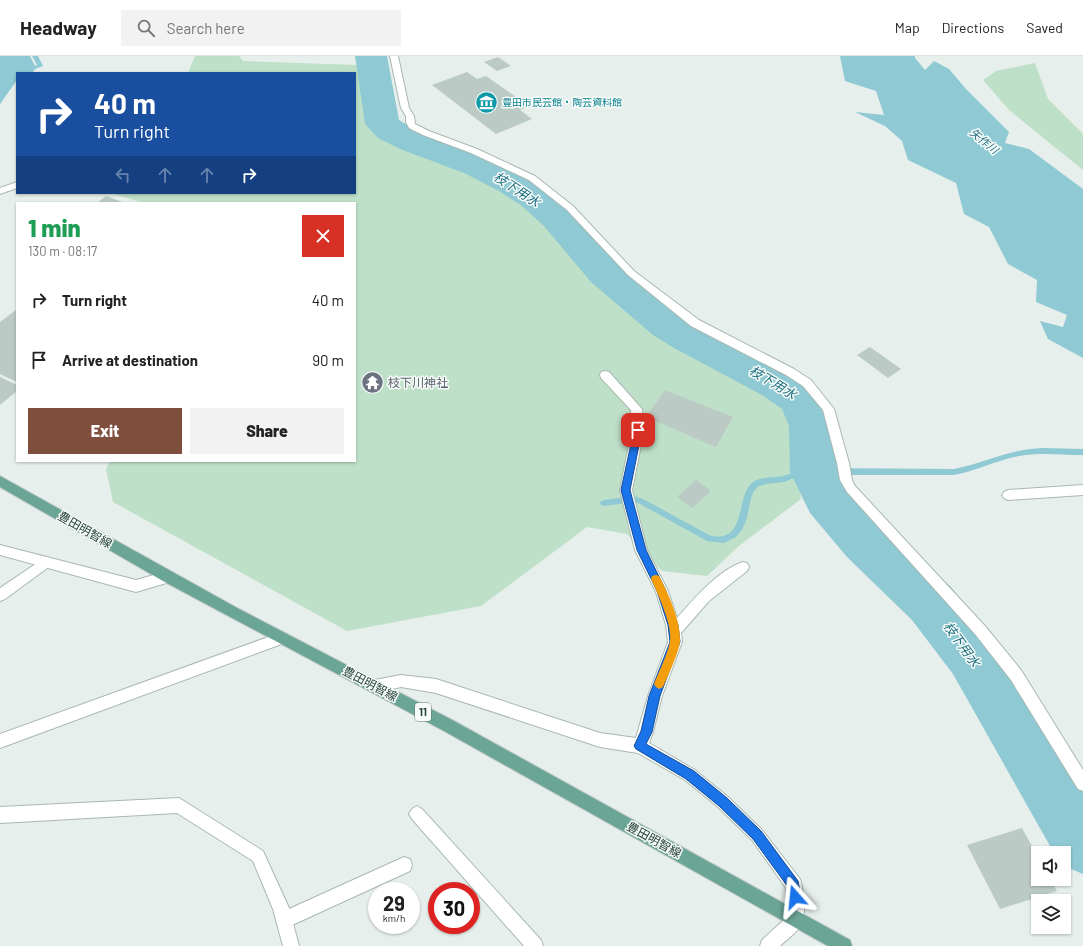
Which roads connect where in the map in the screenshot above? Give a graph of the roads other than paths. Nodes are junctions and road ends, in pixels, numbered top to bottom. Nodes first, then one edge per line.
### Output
1 (394, 56) edge
2 (16, 185) edge
3 (0, 191) edge
4 (606, 375) dead end
5 (0, 481) edge
6 (1083, 490) edge
7 (1008, 495) dead end
8 (0, 550) edge
9 (46, 562) junction
10 (743, 567) dead end
11 (168, 577) junction
12 (0, 595) edge
13 (674, 630) junction
14 (282, 638) junction
15 (374, 686) junction
16 (0, 741) edge
17 (640, 746) junction
18 (1083, 784) edge
19 (417, 814) dead end
20 (0, 815) edge
21 (404, 865) dead end
22 (796, 919) junction
23 (284, 920) junction
24 (291, 946) edge
25 (535, 946) edge
26 (768, 946) edge
27 (844, 946) edge

1 - 18 street
2 - 3 street
4 - 13 street
5 - 11 main road, 豊田明智線 / 11
6 - 7 street
8 - 9 street
9 - 11 street
9 - 12 street
10 - 13 street
11 - 14 main road, 豊田明智線 / 11
13 - 17 street
14 - 15 main road, 豊田明智線 / 11
14 - 16 street
15 - 17 street
15 - 22 main road, 豊田明智線 / 11
17 - 22 street
19 - 25 street
20 - 23 street
21 - 23 street
22 - 26 street
22 - 27 main road, 豊田明智線 / 11
23 - 24 street

